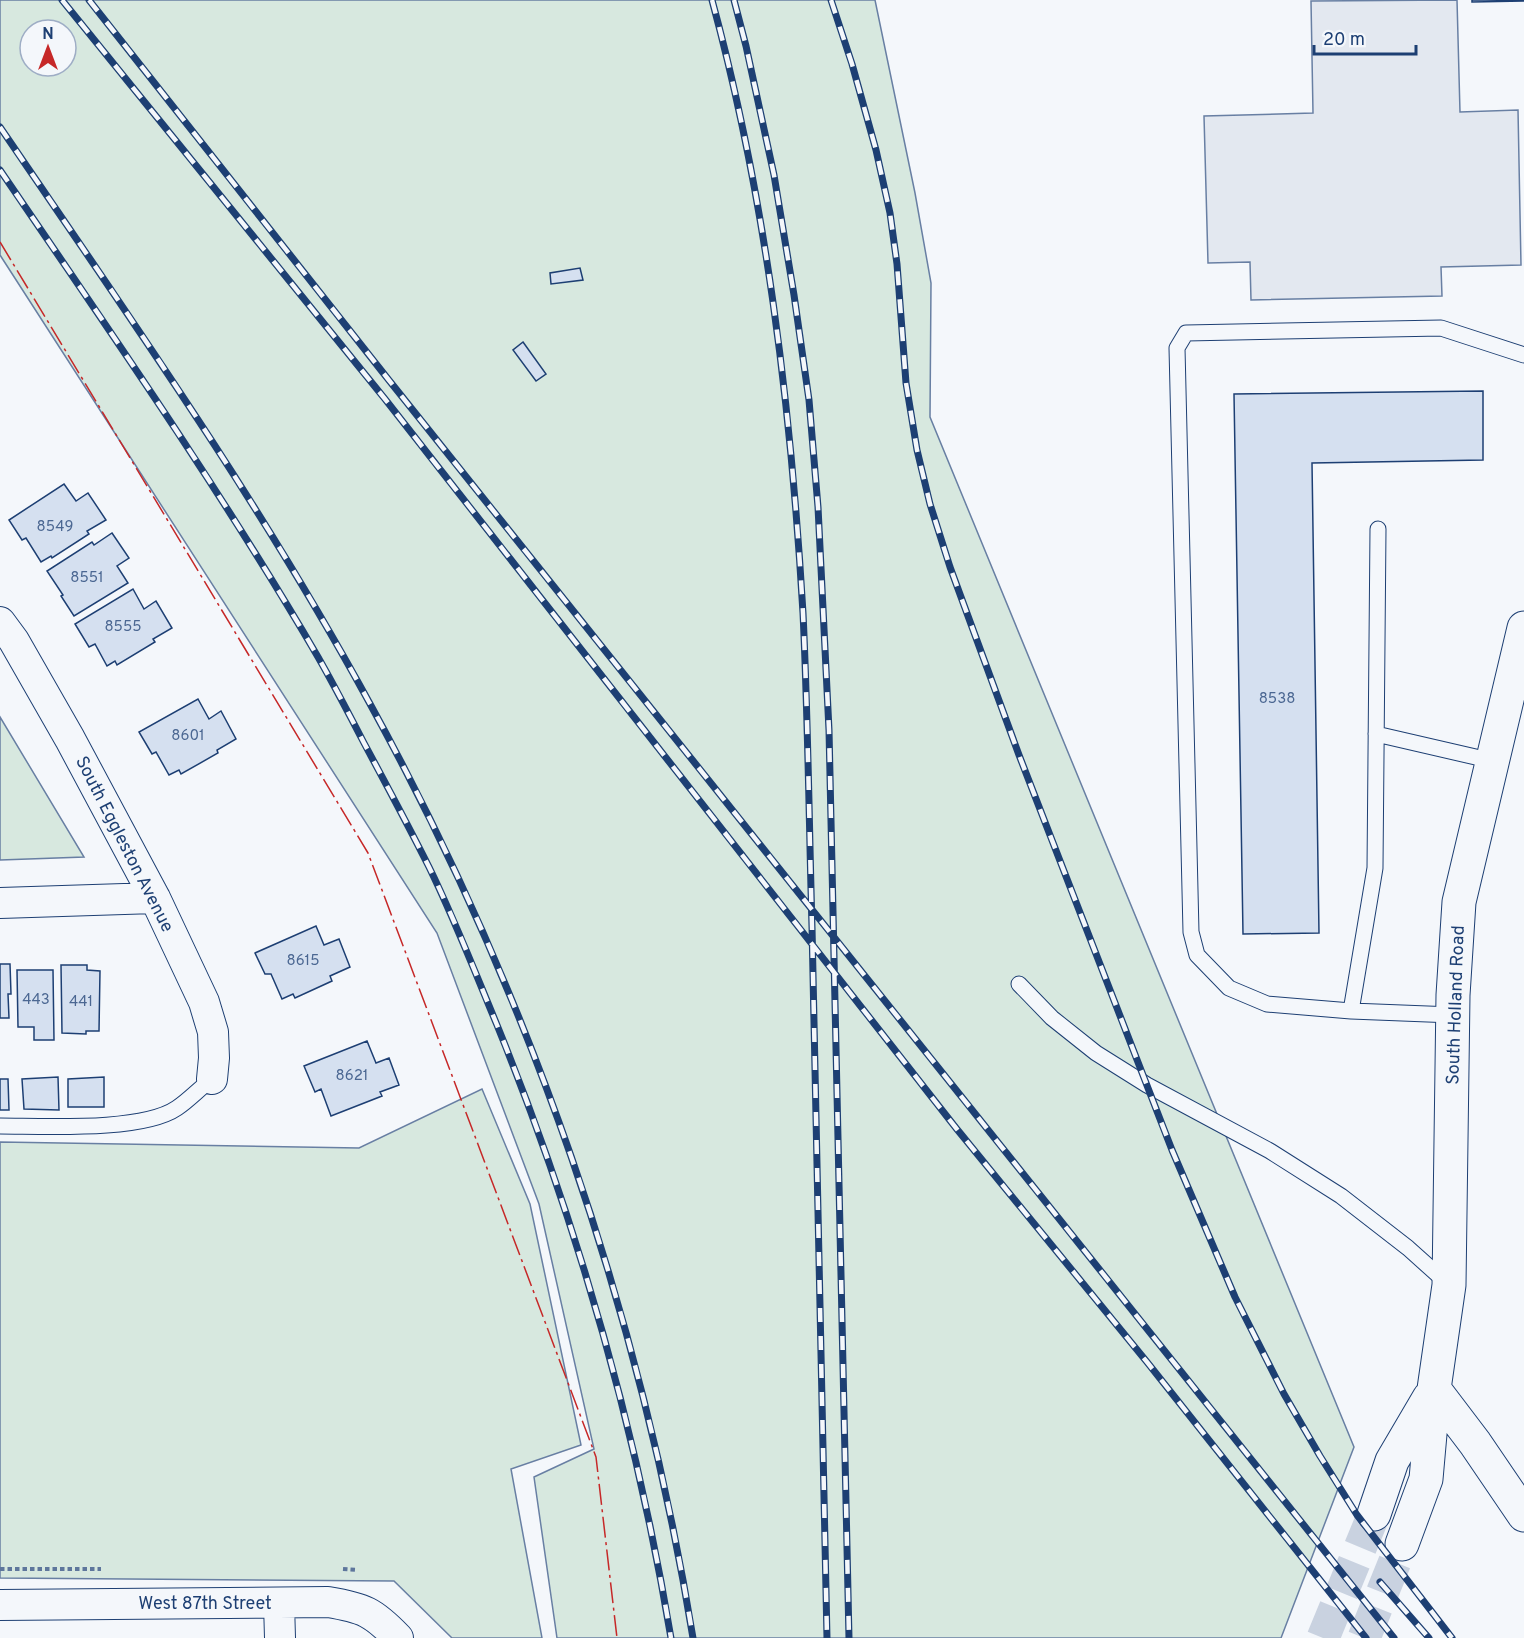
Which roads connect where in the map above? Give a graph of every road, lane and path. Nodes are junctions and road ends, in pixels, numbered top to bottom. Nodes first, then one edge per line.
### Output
1 (1524, 355) edge
2 (1378, 529) dead end
3 (0, 622) edge
4 (1524, 628) edge
5 (1376, 734) junction
6 (1493, 761) junction
7 (155, 898) junction
8 (0, 903) edge
9 (1019, 984) dead end
10 (1351, 1011) junction
11 (1453, 1015) junction
12 (212, 1079) joint
13 (0, 1126) edge
14 (1449, 1285) junction
15 (1434, 1389) junction
16 (1374, 1514) tunnel mouth
17 (1524, 1515) edge
18 (1402, 1544) tunnel mouth
19 (279, 1603) junction
20 (0, 1605) edge
21 (280, 1638) edge
22 (398, 1638) edge

1 - 10 lane
2 - 5 lane
3 - 7 street, South Eggleston Avenue
4 - 6 main road, South Holland Road
5 - 6 lane
5 - 10 lane
6 - 11 main road, South Holland Road
7 - 8 street
7 - 12 street, South Eggleston Avenue
9 - 14 lane
10 - 11 lane
11 - 14 main road, South Holland Road
12 - 13 lane
14 - 15 main road, South Holland Road
15 - 16 main road, South Holland Road
15 - 17 main road
15 - 18 main road, South Holland Road
19 - 20 street, West 87th Street
19 - 21 street
19 - 22 street, West 87th Street

